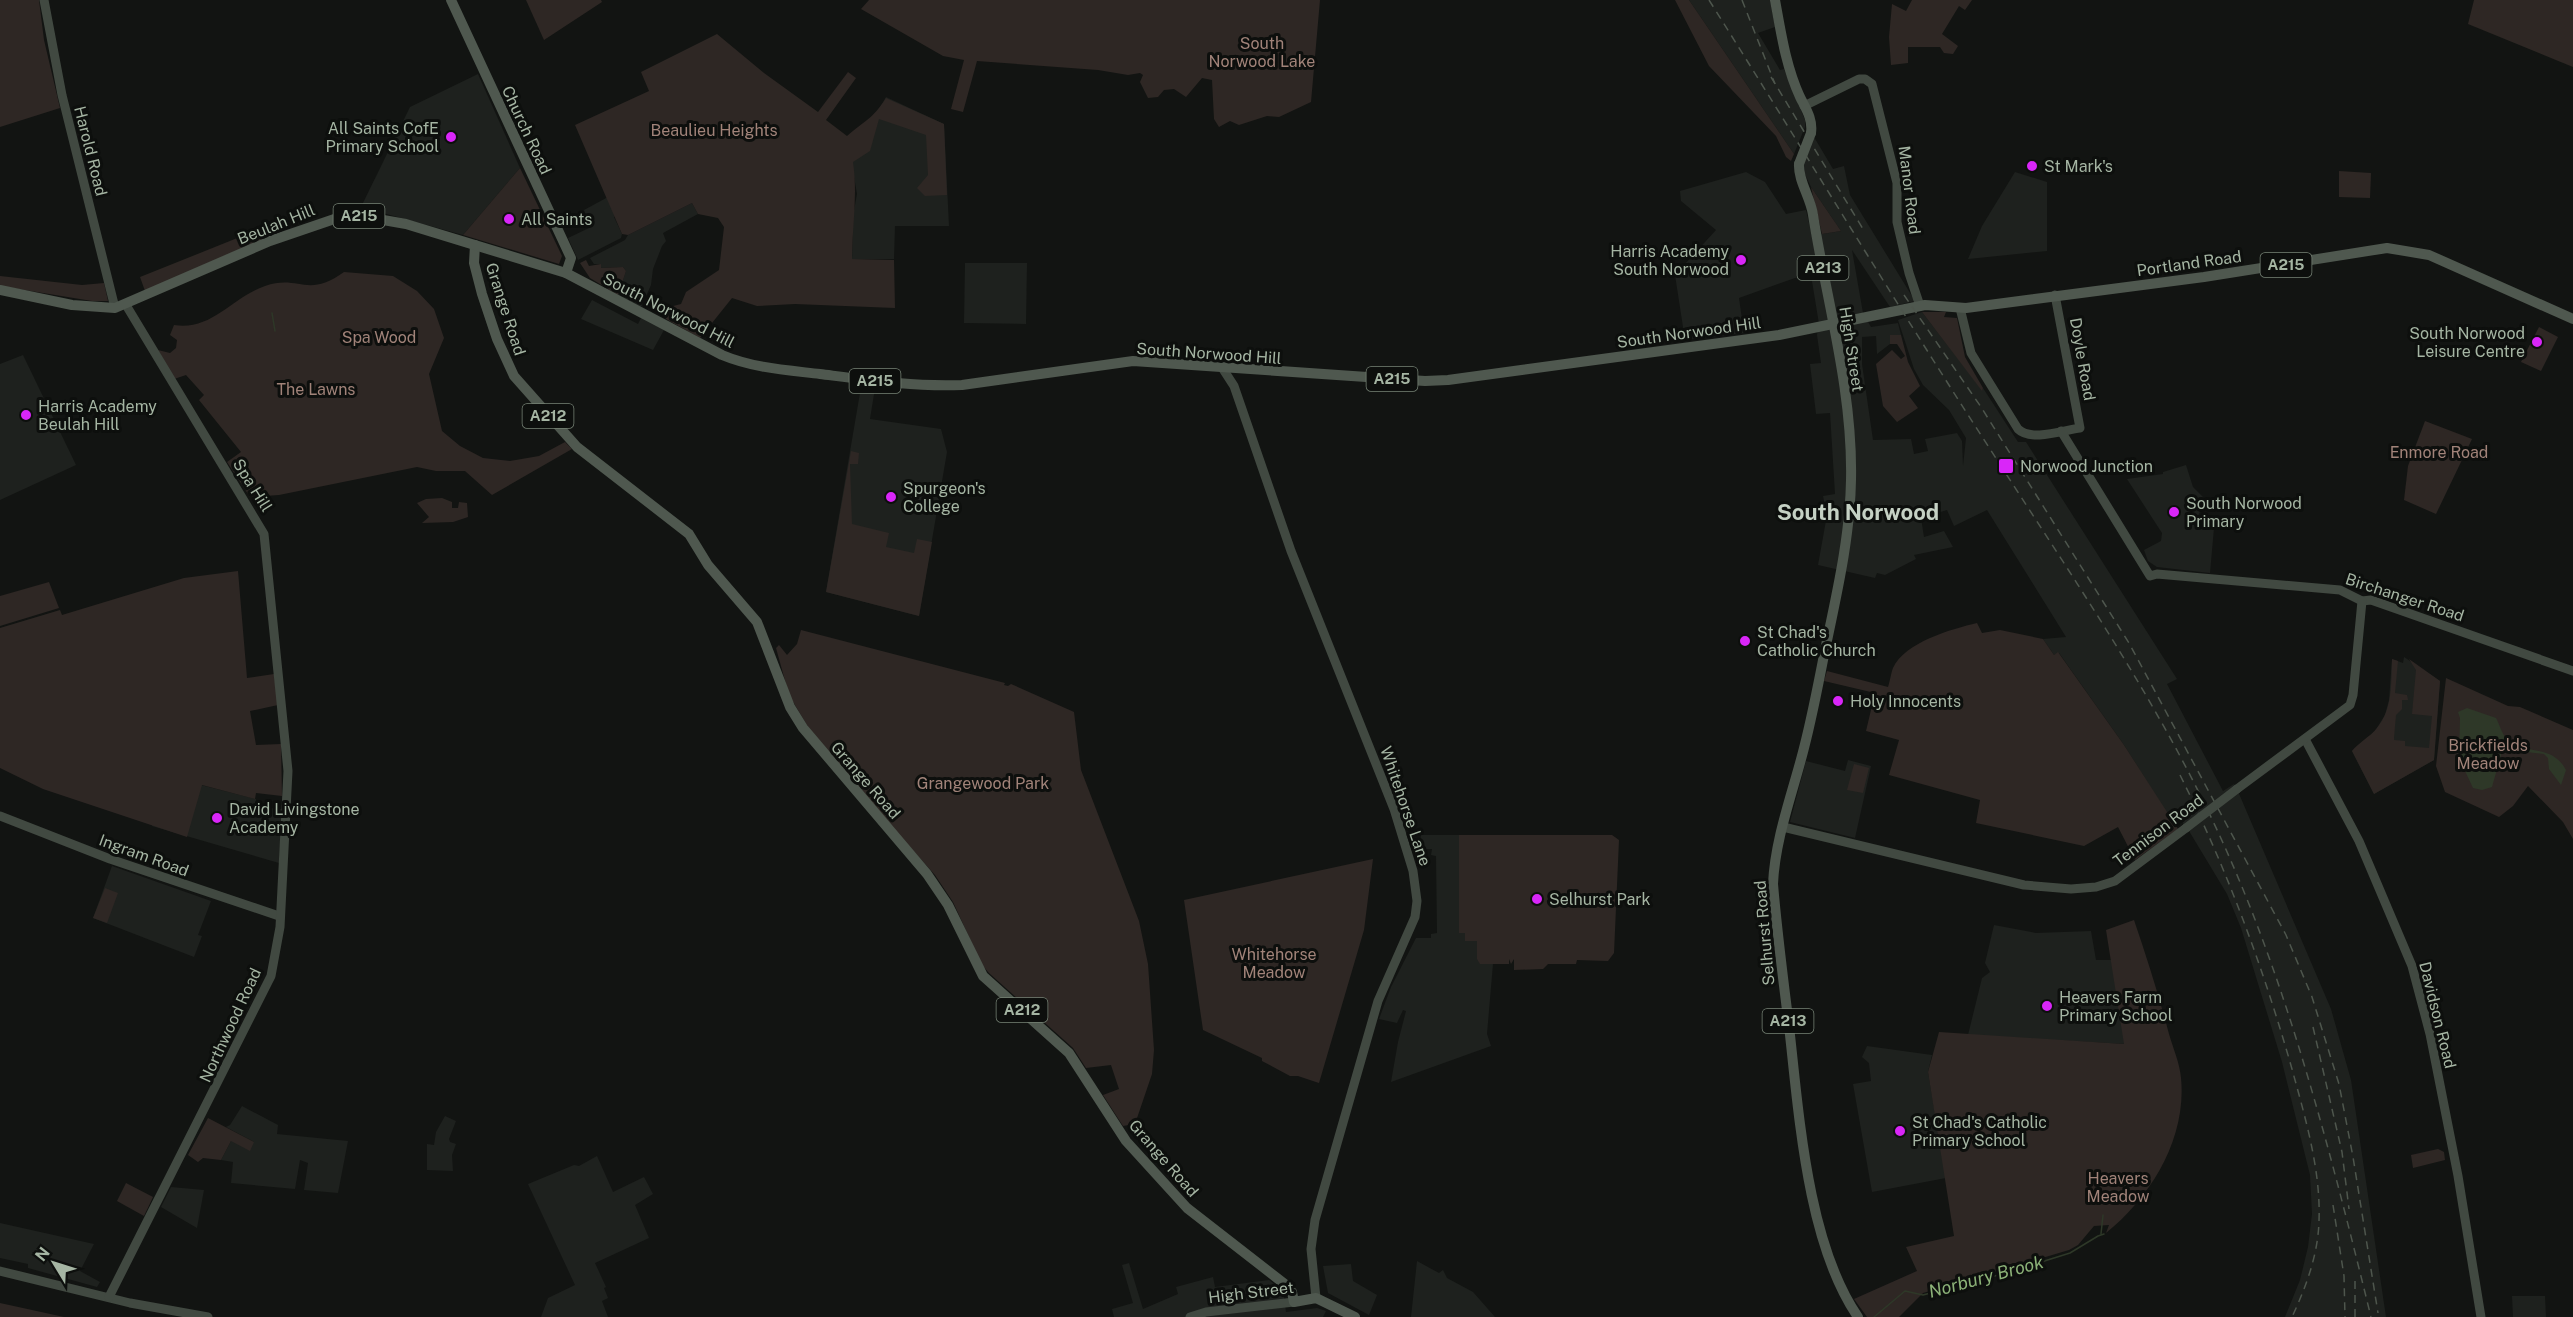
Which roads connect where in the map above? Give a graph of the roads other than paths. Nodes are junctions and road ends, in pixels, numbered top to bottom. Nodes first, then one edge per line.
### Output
1 (44, 0) edge
2 (451, 0) edge
3 (1775, 0) edge
4 (1804, 105) junction
5 (475, 245) junction
6 (571, 258) junction
7 (566, 273) junction
8 (586, 284) junction
9 (0, 290) edge
10 (2055, 295) junction
11 (126, 305) junction
12 (1920, 306) junction
13 (114, 308) junction
14 (1960, 308) junction
15 (2573, 320) edge
16 (1834, 326) junction
17 (1223, 369) junction
18 (1249, 371) junction
19 (1233, 385) junction
20 (2061, 431) junction
21 (1849, 506) joint
22 (2362, 601) junction
23 (2573, 671) edge
24 (283, 705) joint
25 (2305, 740) junction
26 (0, 816) edge
27 (1783, 827) junction
28 (279, 916) junction
29 (0, 1271) edge
30 (109, 1298) junction
31 (1316, 1298) junction
32 (1294, 1302) junction
33 (208, 1317) edge
34 (1190, 1317) edge
35 (1355, 1317) edge
36 (1858, 1317) edge
37 (2481, 1317) edge

1 - 13 street, Harold Road
2 - 6 main road, Church Road
3 - 4 main road, A213
4 - 12 street, Manor Road
4 - 16 main road, High Street / A213, bridge
5 - 7 main road, Beulah Hill / A215
5 - 11 main road, Beulah Hill / A215
5 - 32 main road, Grange Road / A212
6 - 7 main road
6 - 8 main road, Church Road
7 - 8 main road, South Norwood Hill / A215
8 - 17 main road, South Norwood Hill / A215
9 - 13 main road, Beulah Hill / A215
10 - 14 main road, Portland Road / A215
10 - 15 main road, Portland Road / A215
10 - 20 street, Doyle Road
11 - 13 main road, Beulah Hill / A215
11 - 24 street, Spa Hill
12 - 14 main road, Portland Road / A215
12 - 16 main road, Portland Road / A215
14 - 20 street
16 - 18 main road, South Norwood Hill / A215
16 - 21 main road, High Street / A213
17 - 18 main road, South Norwood Hill / A215
17 - 19 street, Whitehorse Lane
18 - 19 street
19 - 31 street, Whitehorse Lane
20 - 22 street, Birchanger Road
21 - 27 main road, Selhurst Road / A213
22 - 23 street, Birchanger Road
22 - 25 street, Tennison Road
24 - 28 street, Northwood Road
25 - 27 street, Tennison Road, bridge
25 - 37 street, Davidson Road
26 - 28 street, Ingram Road
27 - 36 main road, Selhurst Road / A213
28 - 30 street, Northwood Road
29 - 30 street
30 - 33 street
31 - 32 main road, High Street
31 - 35 main road
32 - 34 street, High Street

